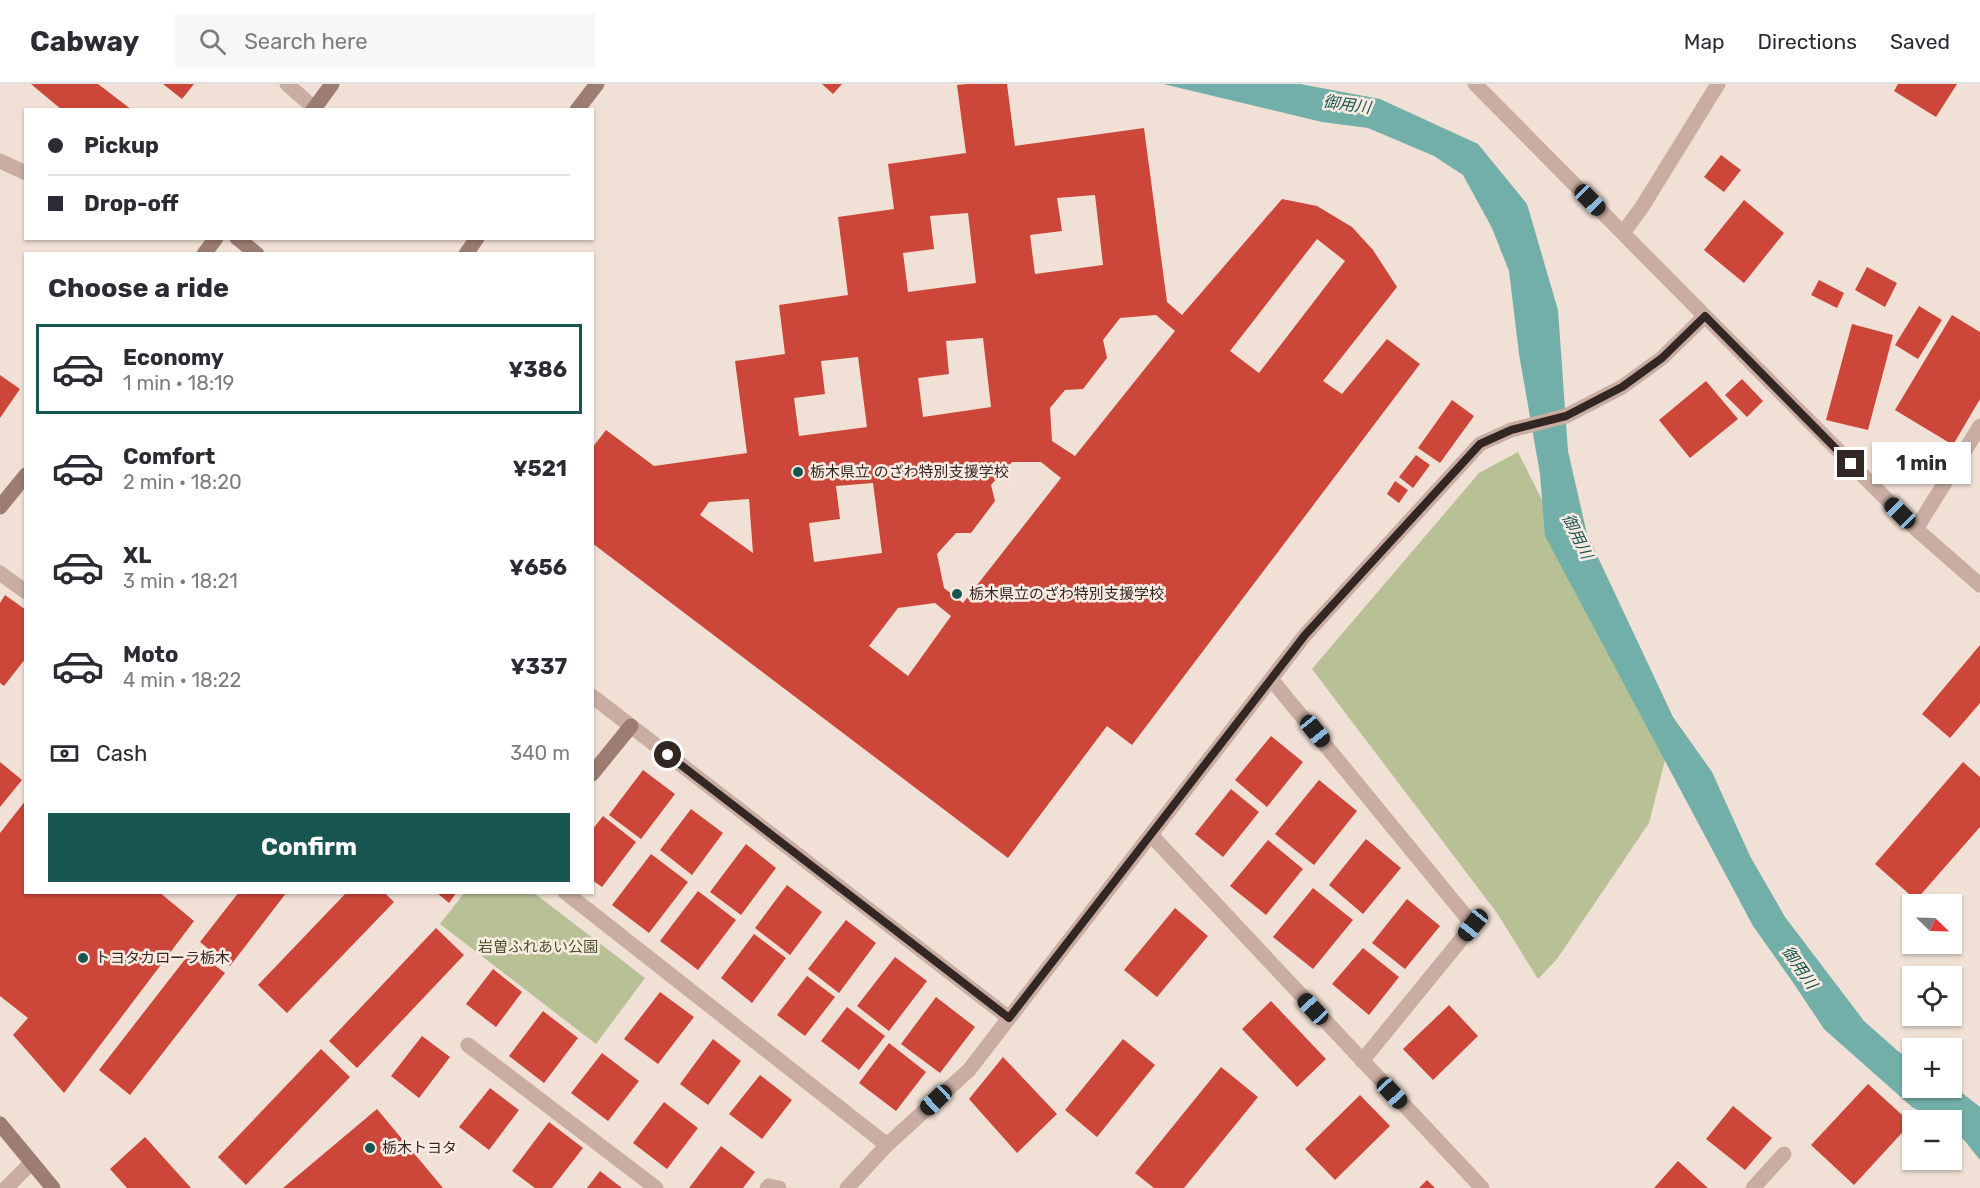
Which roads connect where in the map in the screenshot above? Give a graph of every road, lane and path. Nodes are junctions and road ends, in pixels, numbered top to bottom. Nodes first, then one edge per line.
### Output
1 (287, 84) edge
2 (333, 84) edge
3 (597, 84) edge
4 (1475, 84) edge
5 (1718, 84) edge
6 (313, 108) edge
7 (315, 108) edge
8 (579, 108) edge
9 (0, 161) edge
10 (24, 172) edge
11 (1623, 234) junction
12 (240, 240) edge
13 (254, 252) edge
14 (1705, 316) junction
15 (1980, 426) edge
16 (24, 477) edge
17 (0, 507) edge
18 (1916, 529) junction
19 (0, 573) edge
20 (1980, 585) edge
21 (24, 591) edge
22 (1271, 679) junction
23 (594, 698) edge
24 (631, 726) junction
25 (594, 772) edge
26 (1150, 835) junction
27 (568, 894) edge
28 (1009, 1018) junction
29 (468, 1044) dead end
30 (1362, 1061) junction
31 (0, 1124) edge
32 (887, 1145) junction
33 (1784, 1154) dead end
34 (32, 1162) junction
35 (6, 1188) edge
36 (54, 1188) edge
37 (656, 1188) edge
38 (767, 1188) edge
39 (779, 1188) edge
40 (847, 1188) edge
41 (1482, 1188) edge
42 (1754, 1188) edge

1 - 6 street
2 - 7 street
3 - 8 street
4 - 11 street
5 - 11 street
9 - 10 street
11 - 14 street
12 - 13 street
14 - 18 street
14 - 22 street
15 - 18 street
16 - 17 street
18 - 20 street
19 - 21 street
22 - 26 street
22 - 30 street
23 - 24 street
24 - 25 street
24 - 28 street
26 - 28 street
26 - 30 street
27 - 32 street
28 - 32 street
29 - 37 street
30 - 41 street
31 - 34 street
32 - 40 street
33 - 42 street
34 - 35 street
34 - 36 street
38 - 39 street

